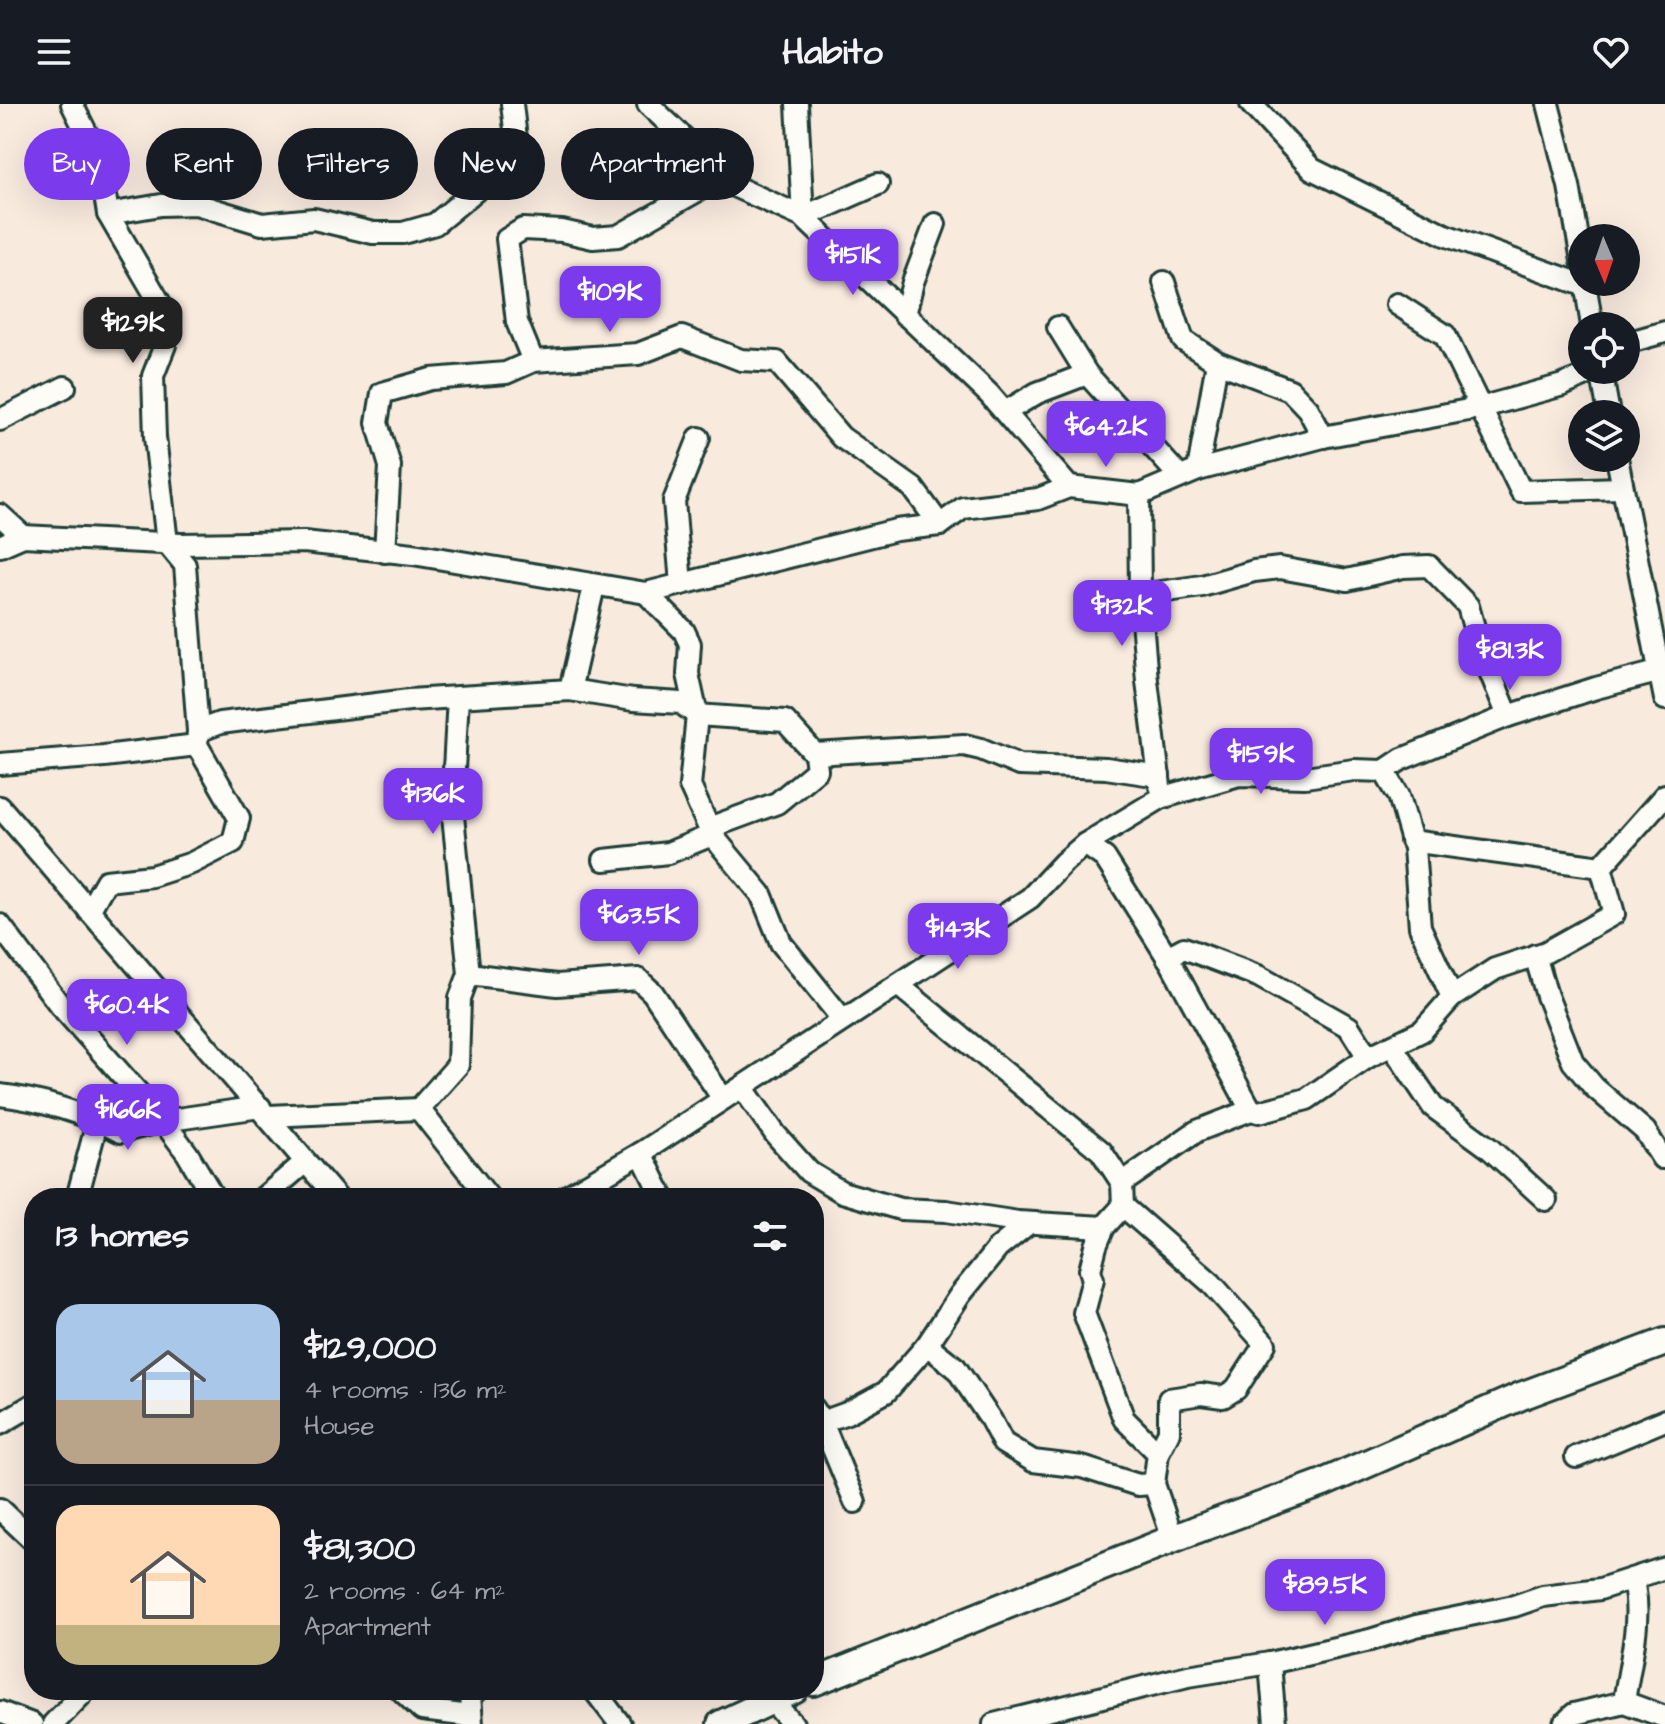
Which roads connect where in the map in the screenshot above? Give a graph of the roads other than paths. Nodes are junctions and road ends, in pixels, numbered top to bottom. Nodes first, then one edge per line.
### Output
1 (72, 104) edge
2 (512, 104) edge
3 (648, 104) edge
4 (797, 104) edge
5 (1251, 104) edge
6 (1548, 104) edge
7 (673, 128) edge
8 (878, 184) dead end
9 (754, 195) edge
10 (681, 200) edge
11 (108, 214) junction
12 (803, 217) junction
13 (935, 224) dead end
14 (1576, 224) edge
15 (1568, 278) edge
16 (1164, 282) dead end
17 (1397, 304) dead end
18 (905, 315) junction
19 (1058, 327) dead end
20 (1665, 332) edge
21 (1640, 339) edge
22 (533, 361) junction
23 (1217, 362) junction
24 (1087, 374) junction
25 (1568, 383) edge
26 (65, 387) dead end
27 (1479, 408) junction
28 (1005, 412) junction
29 (0, 420) edge
30 (1323, 437) junction
31 (699, 438) dead end
32 (1619, 472) edge
33 (1189, 474) junction
34 (1069, 487) junction
35 (1622, 488) junction
36 (1139, 495) junction
37 (0, 515) edge
38 (940, 525) junction
39 (23, 536) junction
40 (167, 543) junction
41 (0, 546) edge
42 (385, 552) junction
43 (681, 584) junction
44 (594, 586) junction
45 (646, 593) junction
46 (1140, 595) junction
47 (1663, 670) edge
48 (570, 690) junction
49 (458, 697) junction
50 (1665, 699) edge
51 (697, 715) junction
52 (1508, 716) junction
53 (198, 738) junction
54 (815, 754) junction
55 (0, 764) edge
56 (1384, 771) junction
57 (1159, 776) junction
58 (1665, 795) edge
59 (1161, 798) junction
60 (0, 807) edge
61 (710, 832) junction
62 (1411, 841) junction
63 (1085, 844) junction
64 (604, 860) dead end
65 (1601, 867) junction
66 (89, 911) junction
67 (0, 925) edge
68 (1535, 955) junction
69 (1167, 957) junction
70 (469, 974) junction
71 (898, 985) junction
72 (1452, 997) junction
73 (843, 1020) junction
74 (1392, 1046) junction
75 (1368, 1057) junction
76 (742, 1087) junction
77 (0, 1095) edge
78 (723, 1099) junction
79 (419, 1109) junction
80 (1251, 1110) junction
81 (264, 1112) junction
82 (98, 1119) junction
83 (163, 1121) junction
84 (641, 1153) junction
85 (1665, 1158) edge
86 (304, 1163) junction
87 (1122, 1183) junction
88 (80, 1188) edge
89 (208, 1188) edge
90 (275, 1188) edge
91 (328, 1188) edge
92 (481, 1188) edge
93 (581, 1188) edge
94 (658, 1188) edge
95 (1546, 1200) dead end
96 (1123, 1206) junction
97 (1029, 1223) junction
98 (1104, 1227) junction
99 (1665, 1342) edge
100 (927, 1345) junction
101 (24, 1410) edge
102 (824, 1415) edge
103 (1665, 1420) edge
104 (0, 1424) edge
105 (824, 1430) edge
106 (1158, 1453) junction
107 (1576, 1457) dead end
108 (1154, 1484) junction
109 (855, 1502) dead end
110 (0, 1509) edge
111 (24, 1532) edge
112 (1173, 1539) junction
113 (1665, 1568) edge
114 (1632, 1579) junction
115 (1270, 1663) junction
116 (824, 1678) edge
117 (76, 1700) edge
118 (412, 1700) edge
119 (470, 1700) edge
120 (602, 1700) edge
121 (763, 1700) edge
122 (779, 1700) edge
123 (1624, 1702) junction
124 (0, 1712) edge
125 (1665, 1717) edge
126 (471, 1720) edge
127 (32, 1724) edge
128 (53, 1724) edge
129 (620, 1724) edge
130 (721, 1724) edge
131 (793, 1724) edge
132 (994, 1724) edge
133 (1275, 1724) edge
134 (1564, 1724) edge

1 - 11 street
2 - 11 street
3 - 7 street
4 - 12 street
5 - 15 street
6 - 14 street
8 - 12 street
9 - 12 street
10 - 22 street
11 - 40 street
12 - 18 street
13 - 18 street
16 - 23 street
17 - 27 street
18 - 28 street
19 - 24 street
20 - 21 street
22 - 38 street
22 - 42 street
23 - 30 street
23 - 33 street
24 - 28 street
24 - 33 street
25 - 27 street
26 - 29 street
27 - 30 street
27 - 35 street
28 - 34 street
30 - 33 street
31 - 43 street
32 - 35 street
33 - 36 street
34 - 36 street
34 - 38 street
35 - 47 street
36 - 46 street
37 - 39 street
38 - 43 street
39 - 40 street
39 - 41 street
40 - 42 street
40 - 53 street
42 - 44 street
43 - 45 street
44 - 45 street
44 - 48 street
45 - 51 street
46 - 52 street
46 - 57 street
47 - 50 street
47 - 52 street
48 - 49 street
48 - 51 street
49 - 53 street
49 - 70 street
51 - 54 street
51 - 61 street
52 - 56 street
53 - 55 street
53 - 66 street
54 - 57 street
54 - 61 street
56 - 59 street
56 - 62 street
57 - 59 street
58 - 65 street
59 - 63 street
60 - 66 street
61 - 64 street
61 - 73 street
62 - 65 street
62 - 72 street
63 - 69 street
63 - 71 street
65 - 68 street
66 - 81 street
67 - 83 street
68 - 72 street
68 - 85 street
69 - 75 street
69 - 80 street
70 - 78 street
70 - 79 street
71 - 73 street
71 - 87 street
72 - 74 street
73 - 76 street
74 - 75 street
74 - 95 street
75 - 80 street
76 - 78 street
76 - 97 street
77 - 82 street
78 - 84 street
79 - 81 street
79 - 92 street
80 - 87 street
81 - 83 street
81 - 86 street
82 - 83 street
82 - 88 street
83 - 89 street
84 - 93 street
84 - 94 street
86 - 90 street
86 - 91 street
87 - 96 street
96 - 98 street
96 - 106 street
97 - 98 street
97 - 100 street
98 - 106 street
99 - 112 street
100 - 102 street
100 - 108 street
101 - 104 street
103 - 107 street
105 - 109 street
106 - 108 street
108 - 112 street
110 - 111 street
112 - 116 street
113 - 114 street
114 - 115 street
114 - 123 street
115 - 132 street
115 - 133 street
117 - 128 street
118 - 126 street
119 - 126 street
120 - 129 street
121 - 130 street
122 - 131 street
123 - 125 street
123 - 134 street
124 - 127 street

